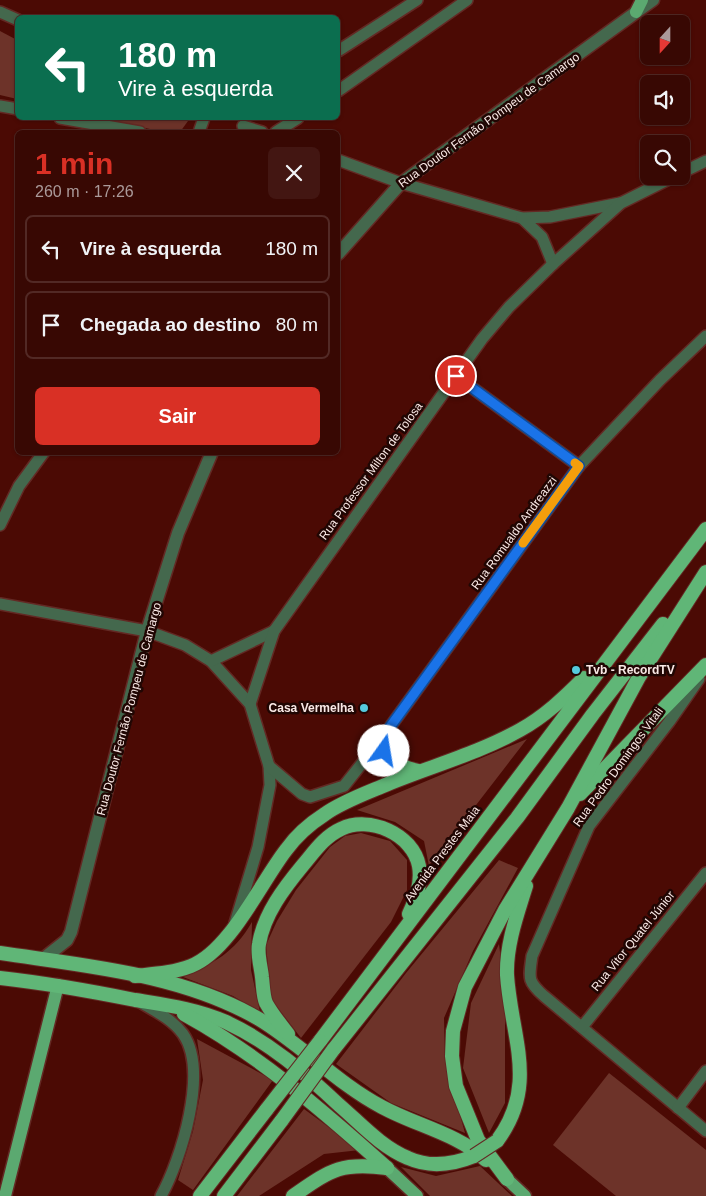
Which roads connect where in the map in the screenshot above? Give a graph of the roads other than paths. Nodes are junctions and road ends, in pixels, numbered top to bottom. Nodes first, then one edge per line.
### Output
1 (416, 0) edge
2 (467, 0) edge
3 (642, 0) edge
4 (653, 0) edge
5 (0, 12) edge
6 (636, 12) junction
7 (15, 19) edge
8 (340, 50) edge
9 (340, 90) edge
10 (0, 106) edge
11 (15, 109) edge
12 (71, 120) edge
13 (295, 120) edge
14 (242, 125) edge
15 (129, 130) edge
16 (256, 130) edge
17 (279, 130) edge
18 (340, 161) edge
19 (706, 161) edge
20 (690, 169) edge
21 (401, 183) junction
22 (657, 185) edge
23 (621, 203) junction
24 (522, 218) junction
25 (340, 252) edge
26 (553, 264) junction
27 (706, 336) edge
28 (456, 376) junction
29 (42, 455) edge
30 (211, 455) edge
31 (579, 466) junction
32 (0, 524) edge
33 (706, 529) edge
34 (706, 571) edge
35 (0, 604) edge
36 (147, 631) junction
37 (274, 631) junction
38 (623, 638) junction
39 (211, 661) junction
40 (706, 666) edge
41 (250, 704) junction
42 (382, 738) junction
43 (269, 766) junction
44 (418, 771) junction
45 (568, 808) junction
46 (532, 866) junction
47 (706, 873) edge
48 (234, 927) junction
49 (403, 930) junction
50 (0, 953) edge
51 (43, 959) junction
52 (135, 976) junction
53 (0, 978) edge
54 (58, 985) junction
55 (137, 1000) junction
56 (165, 1004) junction
57 (582, 1027) junction
58 (298, 1046) junction
59 (706, 1071) edge
60 (678, 1108) junction
61 (706, 1132) edge
62 (387, 1168) junction
63 (507, 1179) junction
64 (6, 1196) edge
65 (161, 1196) edge
66 (200, 1196) edge
67 (224, 1196) edge
68 (294, 1196) edge
69 (417, 1196) edge
70 (525, 1196) edge

1 - 8 street
2 - 9 street
3 - 6 main road
4 - 6 street, Rua Doutor Fernão Pompeu de Camargo
5 - 7 street
6 - 21 street, Rua Doutor Fernão Pompeu de Camargo
10 - 11 street
12 - 15 street
13 - 17 street
14 - 16 street
18 - 21 street
19 - 20 street
21 - 24 street
21 - 25 street, Rua Doutor Fernão Pompeu de Camargo
22 - 23 street, Rua Professor Milton de Tolosa
23 - 24 street
23 - 26 street, Rua Professor Milton de Tolosa
24 - 26 street
26 - 28 street, Rua Professor Milton de Tolosa
27 - 31 street, Rua Romualdo Andreazzi
28 - 31 street
28 - 37 street, Rua Professor Milton de Tolosa
29 - 32 street
30 - 36 street, Rua Doutor Fernão Pompeu de Camargo
31 - 42 street, Rua Romualdo Andreazzi
33 - 38 highway, Avenida Prestes Maia
34 - 45 highway
34 - 67 highway, bridge
35 - 36 street
36 - 39 street
36 - 51 street, Rua Doutor Fernão Pompeu de Camargo
37 - 39 street, Rua Professor Milton de Tolosa
37 - 41 street, Rua Professor Milton de Tolosa
38 - 44 highway
38 - 49 highway, Avenida Prestes Maia
39 - 41 street
40 - 45 highway
40 - 57 street, Rua Pedro Domingos Vitali
41 - 43 street
42 - 43 street, Rua Romualdo Andreazzi
42 - 44 highway
43 - 48 street
44 - 48 highway
45 - 46 highway
46 - 56 highway, bridge
46 - 63 highway
47 - 57 street, Rua Vitor Quatel Júnior
48 - 52 highway
49 - 58 highway
49 - 66 highway, Avenida Prestes Maia, bridge
50 - 51 highway
51 - 52 highway
52 - 58 highway
53 - 54 highway
54 - 55 highway
54 - 64 main road
55 - 56 highway
55 - 65 street
56 - 62 highway
57 - 60 street, Rua Pedro Domingos Vitali
58 - 63 highway
59 - 60 street
60 - 61 street, Rua Pedro Domingos Vitali
62 - 68 highway
62 - 69 main road
63 - 70 main road

